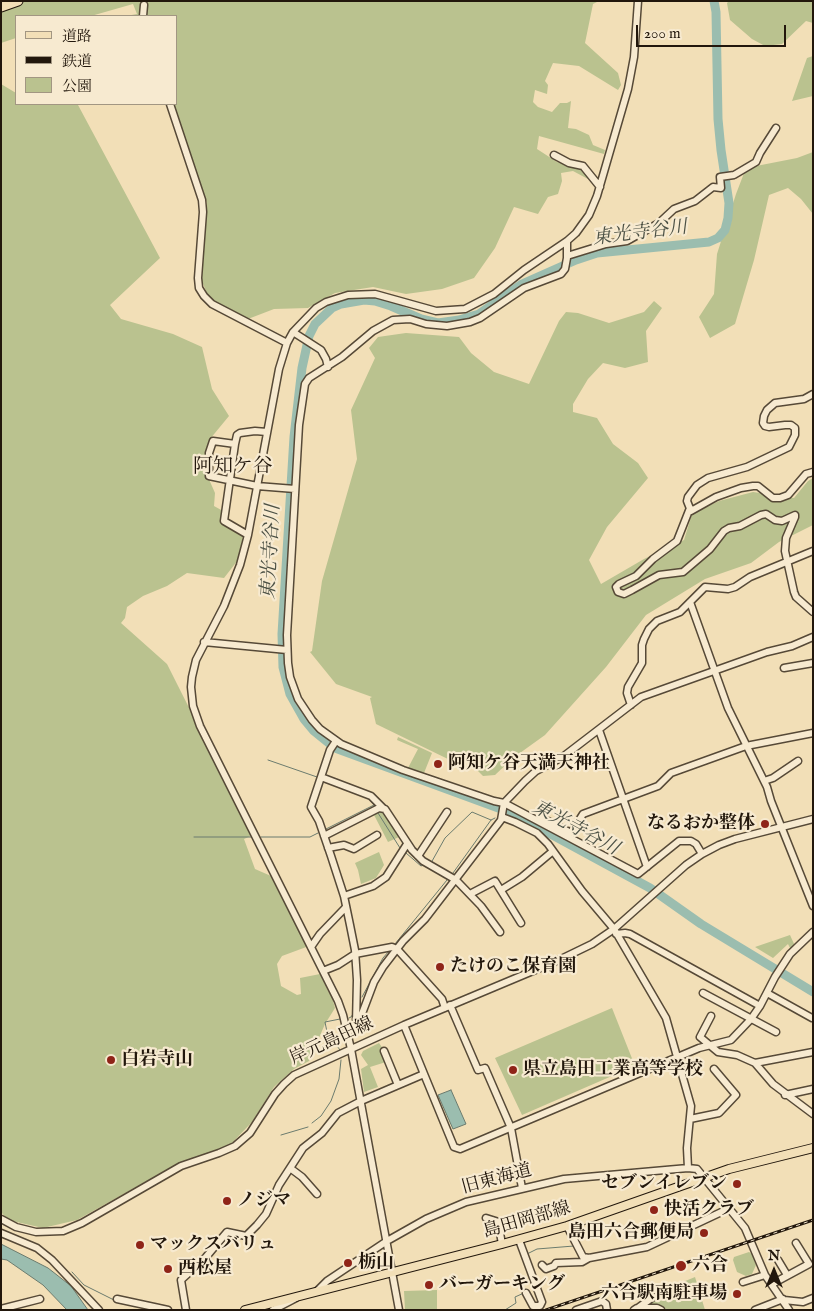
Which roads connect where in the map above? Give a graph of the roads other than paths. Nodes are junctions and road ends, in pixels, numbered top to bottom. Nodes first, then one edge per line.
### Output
1 (18, 1) edge
2 (638, 1) edge
3 (144, 5) dead end
4 (1, 7) edge
5 (143, 15) edge
6 (170, 105) edge
7 (776, 128) dead end
8 (554, 154) dead end
9 (600, 187) junction
10 (567, 241) junction
11 (567, 257) junction
12 (293, 332) junction
13 (287, 344) junction
14 (328, 367) junction
15 (813, 394) edge
16 (267, 432) junction
17 (235, 444) junction
18 (813, 472) edge
19 (229, 481) junction
20 (257, 486) junction
21 (295, 489) junction
22 (690, 508) junction
23 (248, 535) junction
24 (813, 551) edge
25 (788, 562) junction
26 (690, 602) junction
27 (813, 612) edge
28 (813, 636) edge
29 (204, 642) junction
30 (287, 650) junction
31 (813, 664) edge
32 (784, 668) dead end
33 (715, 670) junction
34 (631, 705) junction
35 (598, 730) junction
36 (813, 733) edge
37 (336, 742) junction
38 (746, 746) junction
39 (798, 761) dead end
40 (321, 777) junction
41 (764, 781) junction
42 (623, 799) junction
43 (506, 804) junction
44 (383, 808) junction
45 (446, 812) dead end
46 (502, 817) junction
47 (813, 819) edge
48 (781, 827) junction
49 (377, 835) dead end
50 (324, 836) junction
51 (407, 844) junction
52 (328, 848) junction
53 (553, 851) junction
54 (702, 854) junction
55 (418, 856) junction
56 (647, 867) junction
57 (456, 880) junction
58 (501, 890) junction
59 (470, 894) junction
60 (344, 896) junction
61 (813, 906) edge
62 (346, 907) junction
63 (521, 924) dead end
64 (500, 932) dead end
65 (615, 932) junction
66 (813, 932) edge
67 (311, 947) junction
68 (397, 949) junction
69 (355, 954) junction
70 (323, 971) junction
71 (703, 994) dead end
72 (767, 994) junction
73 (760, 1006) junction
74 (448, 1007) junction
75 (711, 1016) dead end
76 (812, 1018) edge
77 (751, 1019) junction
78 (356, 1023) junction
79 (404, 1025) junction
80 (348, 1032) junction
81 (776, 1032) dead end
82 (708, 1045) junction
83 (351, 1049) junction
84 (384, 1051) dead end
85 (813, 1052) edge
86 (678, 1056) junction
87 (755, 1063) junction
88 (714, 1069) dead end
89 (424, 1074) junction
90 (398, 1085) junction
91 (813, 1088) edge
92 (785, 1095) junction
93 (360, 1101) junction
94 (813, 1114) edge
95 (690, 1119) junction
96 (511, 1128) junction
97 (813, 1148) edge
98 (290, 1168) junction
99 (688, 1168) junction
100 (704, 1177) junction
101 (522, 1188) junction
102 (317, 1194) dead end
103 (730, 1208) junction
104 (486, 1218) dead end
105 (1, 1219) edge
106 (566, 1226) junction
107 (1, 1233) edge
108 (519, 1240) junction
109 (388, 1241) junction
110 (796, 1243) dead end
111 (502, 1244) junction
112 (589, 1258) junction
113 (778, 1260) dead end
114 (542, 1265) dead end
115 (393, 1272) junction
116 (765, 1274) junction
117 (787, 1275) junction
118 (743, 1282) dead end
119 (772, 1284) junction
120 (317, 1291) junction
121 (526, 1293) dead end
122 (299, 1296) junction
123 (653, 1297) dead end
124 (813, 1298) edge
125 (40, 1299) dead end
126 (117, 1299) dead end
127 (783, 1299) junction
128 (1, 1309) edge
129 (635, 1309) edge
130 (99, 1310) edge
131 (168, 1310) edge
132 (186, 1310) edge
133 (245, 1310) edge
134 (273, 1310) edge
135 (399, 1310) edge
136 (576, 1310) edge
137 (607, 1310) edge
138 (661, 1310) edge
139 (755, 1310) edge
140 (789, 1310) edge

1 - 4 highway
2 - 9 street
3 - 5 street
6 - 13 street
7 - 11 street
8 - 9 street
9 - 10 street
10 - 11 street
10 - 12 street
11 - 14 street
12 - 13 street
12 - 14 street
13 - 16 street
14 - 21 street
15 - 22 street
16 - 17 street
16 - 20 street
17 - 19 street
17 - 19 street
18 - 22 street
19 - 20 street
19 - 23 street
20 - 21 street
20 - 23 street
21 - 30 street
22 - 25 street
23 - 29 street
24 - 25 street
25 - 26 street
25 - 27 street
26 - 33 street
26 - 34 street
28 - 33 street
29 - 30 street
29 - 67 street
30 - 37 street
31 - 32 street
33 - 34 street
33 - 38 street
34 - 35 street
35 - 42 street
35 - 43 street
36 - 38 street
37 - 40 street
37 - 43 street
38 - 41 street
38 - 42 street
39 - 41 street
40 - 44 street
40 - 50 street
41 - 48 street
42 - 43 street
42 - 56 street
43 - 46 street
43 - 56 street
44 - 50 street
44 - 51 street
45 - 55 street
46 - 53 street
46 - 57 street
47 - 48 street, 岸元島田線
48 - 54 street, 岸元島田線
48 - 61 street
49 - 52 street
50 - 52 street
51 - 55 street
51 - 60 street
52 - 60 street
53 - 58 street
53 - 65 street
54 - 56 street
54 - 65 street, 岸元島田線
55 - 57 street
57 - 59 street
57 - 68 street
58 - 59 street
58 - 63 street
59 - 64 street
60 - 62 street
62 - 67 street
62 - 69 street
65 - 73 street
65 - 74 street, 岸元島田線
65 - 86 street
66 - 72 street
67 - 70 street
68 - 69 street
68 - 74 street
68 - 78 street
69 - 70 street
69 - 78 street
70 - 80 street
71 - 77 street
72 - 73 street
72 - 76 street
73 - 77 street
74 - 79 street, 岸元島田線
74 - 96 street
75 - 82 street
77 - 81 street
77 - 82 street
78 - 80 street
79 - 83 street, 岸元島田線
79 - 89 street
80 - 83 street
82 - 86 street
82 - 87 street
83 - 93 street
83 - 105 street, 岸元島田線
84 - 90 street
85 - 87 street
86 - 95 street
86 - 96 street
87 - 92 street
88 - 95 street
89 - 90 street
89 - 96 street
90 - 93 street
91 - 92 street
92 - 94 street
93 - 98 street
93 - 109 street
95 - 99 street
96 - 101 street
97 - 100 main road, 島田岡部線
98 - 102 street
98 - 132 street
99 - 100 street
99 - 101 street, 旧東海道
100 - 103 street
100 - 106 main road, 島田岡部線
101 - 109 street, 旧東海道
103 - 112 street
103 - 116 street
104 - 111 street
106 - 108 main road, 島田岡部線
106 - 112 street
107 - 130 street
108 - 111 main road, 島田岡部線
108 - 121 street
109 - 115 street
109 - 120 street, 旧東海道
110 - 117 street
111 - 115 main road, 島田岡部線
112 - 114 street
113 - 117 street
115 - 120 main road, 島田岡部線
115 - 135 street
116 - 118 street
116 - 119 street
117 - 119 street
119 - 127 street
120 - 122 main road, 島田岡部線
122 - 133 main road, 島田岡部線
122 - 134 street
123 - 129 street
124 - 127 street
125 - 128 street
126 - 131 street
127 - 139 street
127 - 140 street
129 - 138 street
136 - 137 street

